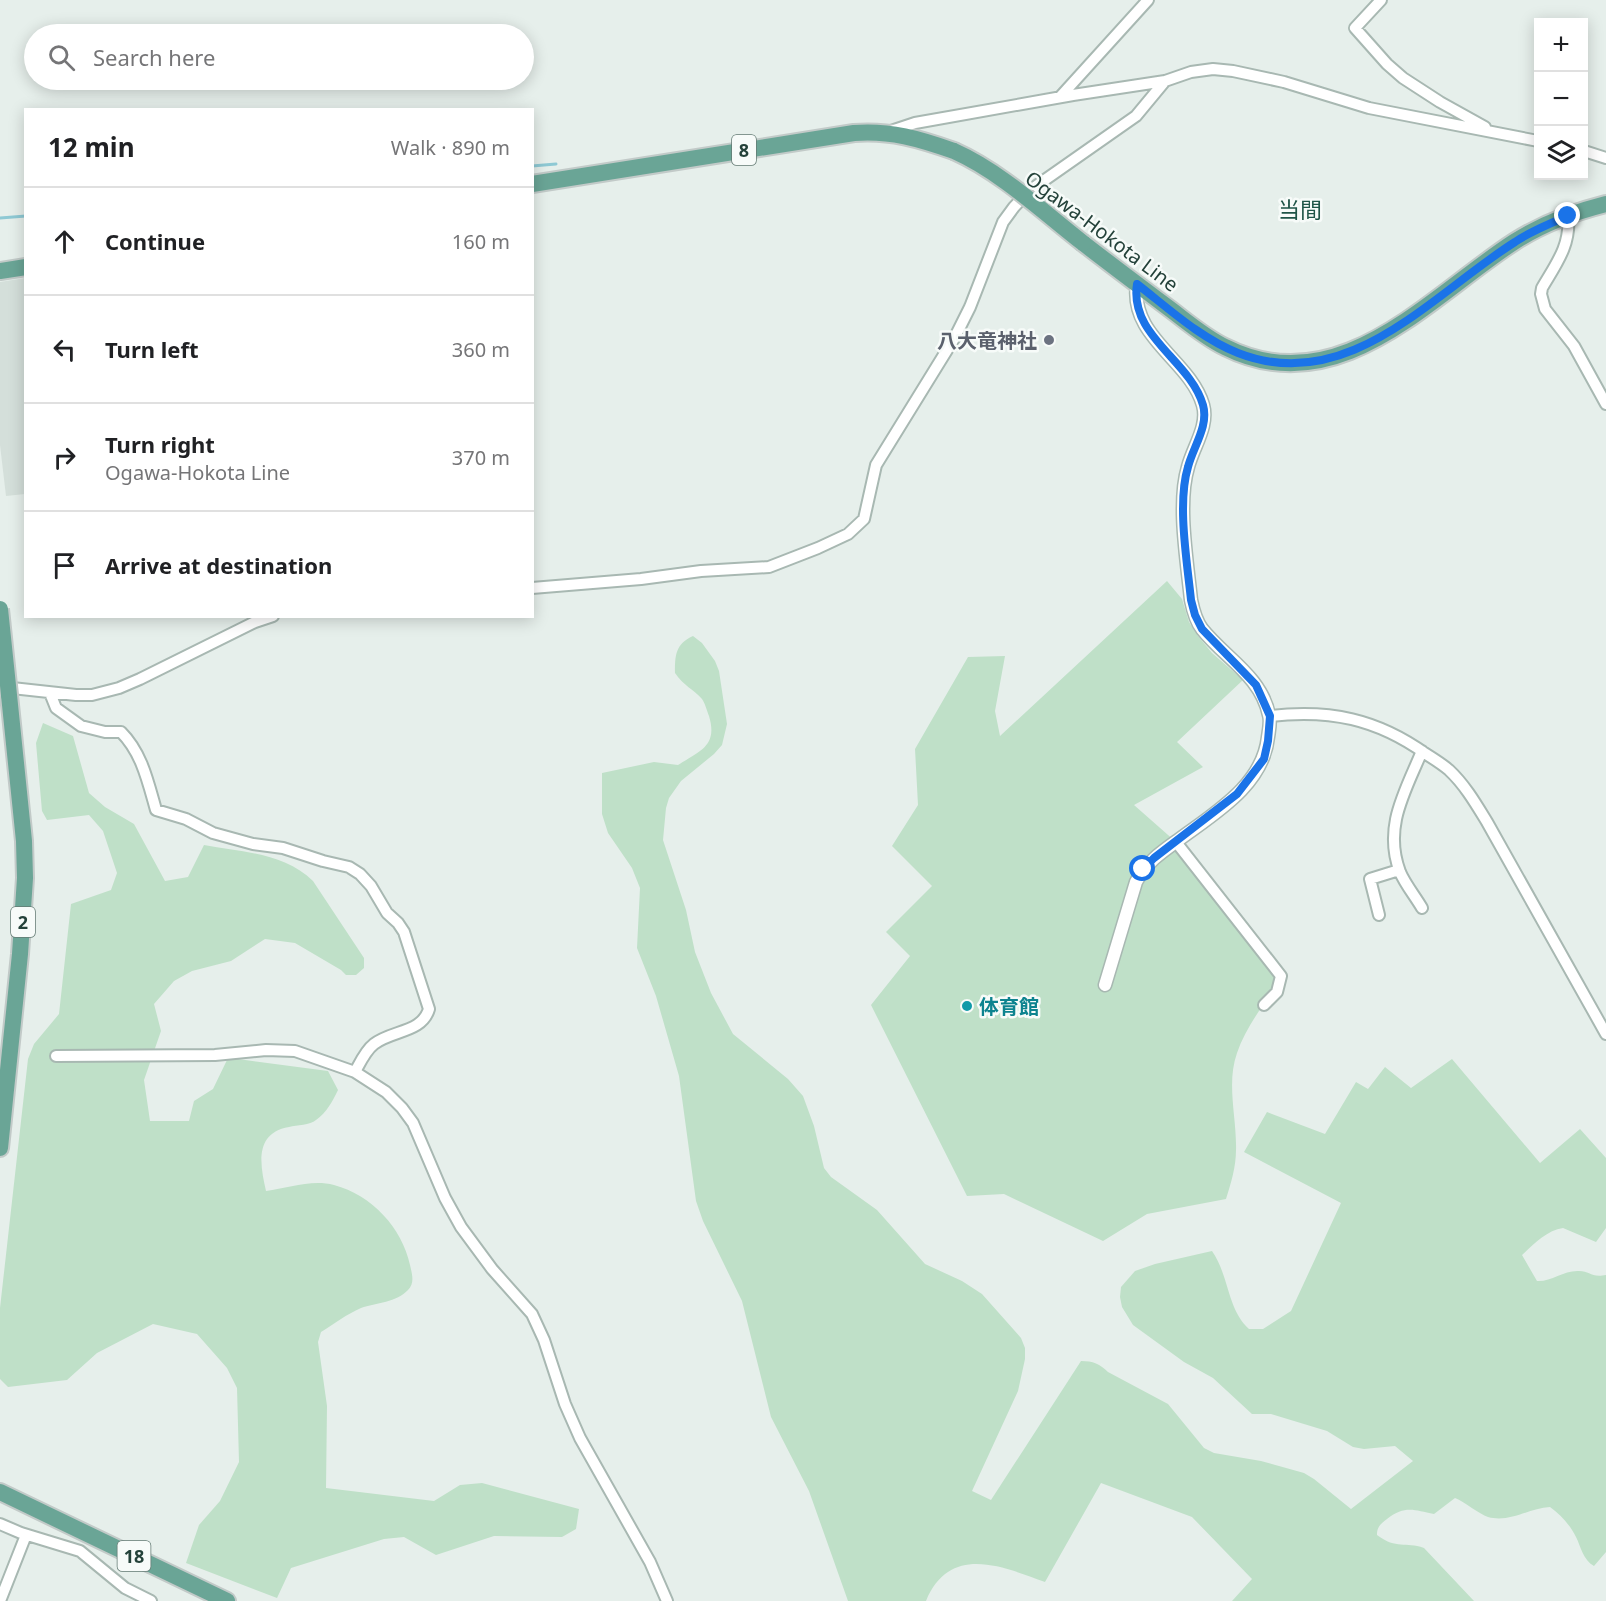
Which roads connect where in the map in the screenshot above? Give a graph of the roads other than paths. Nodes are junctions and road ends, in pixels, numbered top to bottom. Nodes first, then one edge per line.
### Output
1 (1148, 0) edge
2 (1381, 0) edge
3 (1165, 81) junction
4 (1059, 97) junction
5 (1486, 130) junction
6 (887, 133) junction
7 (1534, 140) edge
8 (1588, 153) edge
9 (1606, 158) edge
10 (534, 184) edge
11 (1606, 204) edge
12 (1568, 216) junction
13 (24, 267) edge
14 (0, 271) edge
15 (1137, 284) junction
16 (1606, 404) edge
17 (534, 588) edge
18 (0, 609) edge
19 (268, 618) edge
20 (4, 691) edge
21 (50, 693) junction
22 (1270, 716) junction
23 (1422, 751) junction
24 (1176, 842) junction
25 (1399, 870) junction
26 (1422, 908) dead end
27 (1379, 915) dead end
28 (1105, 985) dead end
29 (1264, 1005) dead end
30 (1606, 1034) edge
31 (56, 1056) dead end
32 (355, 1072) junction
33 (0, 1148) edge
34 (0, 1492) edge
35 (0, 1524) edge
36 (82, 1531) junction
37 (26, 1535) junction
38 (73, 1548) junction
39 (0, 1601) edge
40 (151, 1601) edge
41 (227, 1601) edge
42 (667, 1601) edge

1 - 4 street
2 - 5 street
3 - 4 street
3 - 5 street
3 - 17 street
4 - 6 street
5 - 7 street
6 - 10 main road, Ogawa-Hokota Line / 8
6 - 15 main road, Ogawa-Hokota Line / 8, bridge
8 - 9 street
11 - 12 main road, Ogawa-Hokota Line / 8
12 - 15 main road, Ogawa-Hokota Line / 8
12 - 16 street
13 - 14 main road
15 - 22 street
18 - 20 main road, 2, bridge
19 - 21 street
20 - 21 street
20 - 33 main road, 2
21 - 32 street
22 - 23 street
22 - 24 street
23 - 25 street
23 - 30 street
24 - 28 street
24 - 29 street
25 - 26 street
25 - 27 street
31 - 32 street
32 - 42 street
34 - 36 main road, 18
35 - 37 street
36 - 38 street
36 - 41 main road, 18
37 - 38 street
37 - 39 street
38 - 40 street

